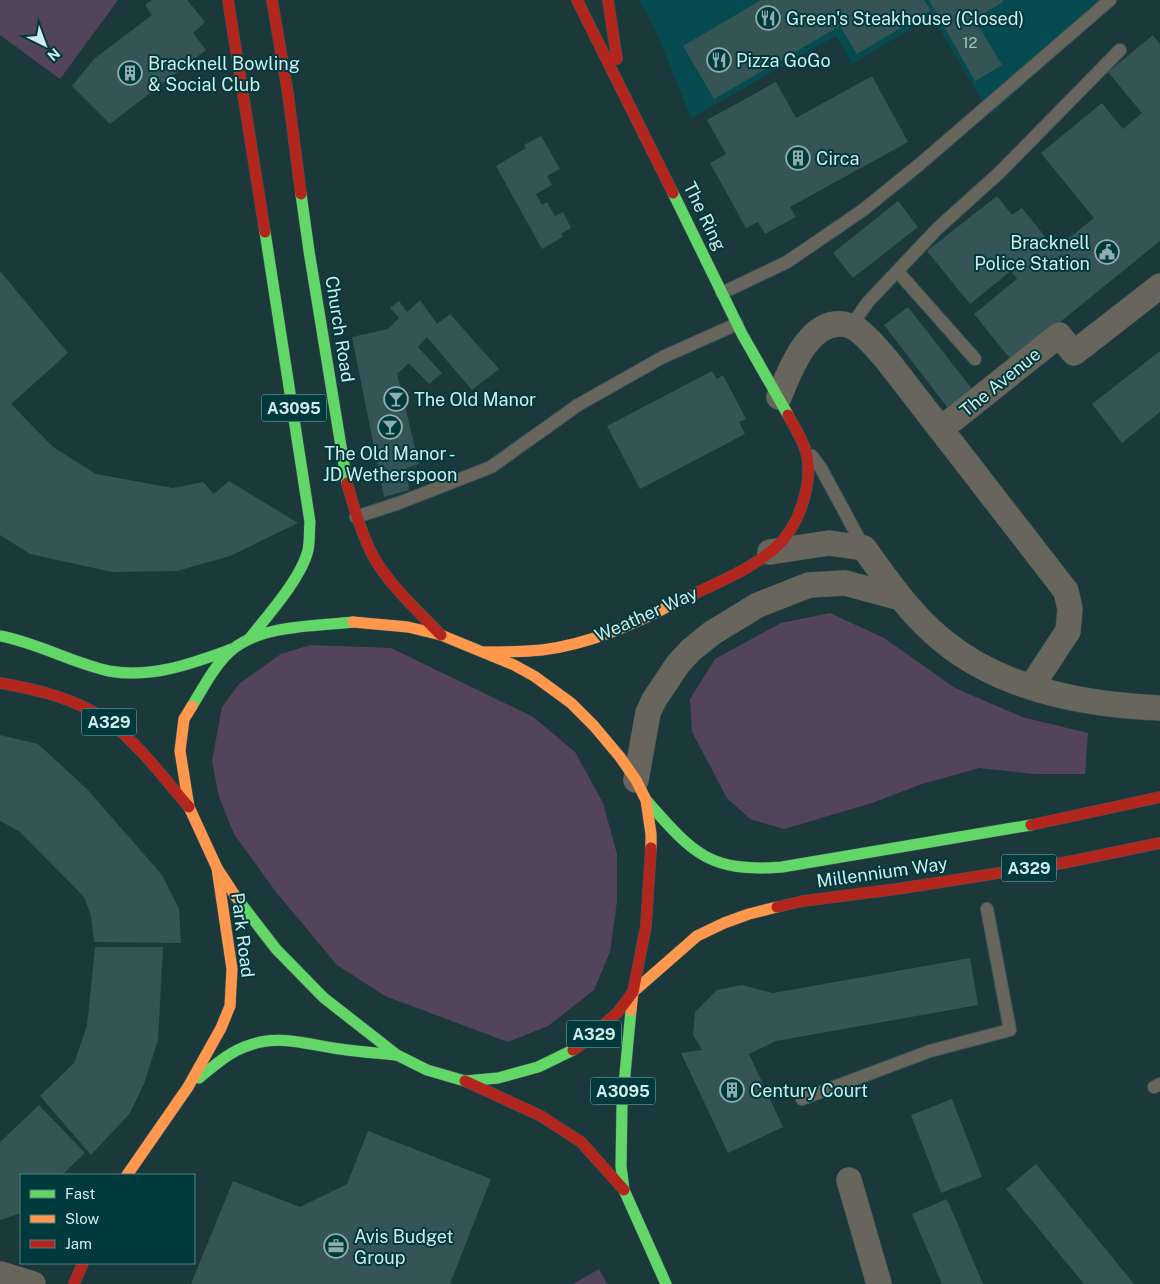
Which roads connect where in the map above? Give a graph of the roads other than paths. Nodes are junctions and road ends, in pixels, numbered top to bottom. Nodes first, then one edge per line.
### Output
1 (228, 0) edge
2 (272, 0) edge
3 (577, 0) edge
4 (608, 0) edge
5 (1110, 0) edge
6 (1120, 50) dead end
7 (620, 80) junction
8 (898, 272) junction
9 (1160, 286) edge
10 (722, 293) junction
11 (737, 324) junction
12 (851, 326) junction
13 (975, 359) dead end
14 (779, 397) junction
15 (941, 429) junction
16 (804, 446) junction
17 (356, 517) junction
18 (864, 548) junction
19 (770, 552) junction
20 (900, 598) junction
21 (3, 635) edge
22 (441, 635) junction
23 (250, 638) junction
24 (232, 650) junction
25 (484, 652) junction
26 (0, 683) edge
27 (1031, 687) junction
28 (1160, 708) edge
29 (641, 790) junction
30 (1160, 797) edge
31 (189, 807) junction
32 (1160, 843) edge
33 (217, 868) junction
34 (987, 909) dead end
35 (633, 992) junction
36 (397, 1055) junction
37 (465, 1081) junction
38 (188, 1087) junction
39 (802, 1099) dead end
40 (127, 1174) edge
41 (849, 1180) dead end
42 (624, 1190) junction
43 (83, 1264) edge
44 (0, 1274) edge
45 (33, 1284) edge
46 (74, 1284) edge
47 (666, 1284) edge
48 (879, 1284) edge

1 - 23 main road, A3095
2 - 17 main road, Church Road / A3095
3 - 7 main road, The Ring
4 - 7 main road
5 - 10 lane
6 - 8 lane
7 - 10 main road, The Ring
8 - 12 lane
8 - 13 lane
9 - 15 street, The Avenue
10 - 11 main road, The Ring
11 - 14 main road, The Ring
11 - 17 lane
12 - 14 street
12 - 15 street
14 - 16 main road, The Ring
15 - 27 street
16 - 18 lane
16 - 19 main road, Weather Way
17 - 22 main road, Church Road / A3095
18 - 19 street, Weather Way
18 - 20 street
19 - 25 main road, Weather Way
20 - 27 street
20 - 29 street
21 - 24 main road, A329
22 - 23 main road, A329
22 - 25 main road, A329
23 - 24 main road, A329
24 - 31 main road, A329
25 - 29 main road, A329
26 - 31 main road, A329
27 - 28 street
29 - 30 main road, Millennium Way / A329
29 - 35 main road, A329
31 - 33 main road, A329
32 - 35 main road, Millennium Way / A329
33 - 36 main road, A329
33 - 38 main road, Park Road
34 - 39 lane
35 - 37 main road, A329
35 - 42 main road, A3095
36 - 37 main road, A329
36 - 38 main road, Park Road
37 - 42 main road, A3095
38 - 40 main road, Park Road
41 - 48 street
42 - 47 main road, A3095
43 - 46 main road
44 - 45 street

